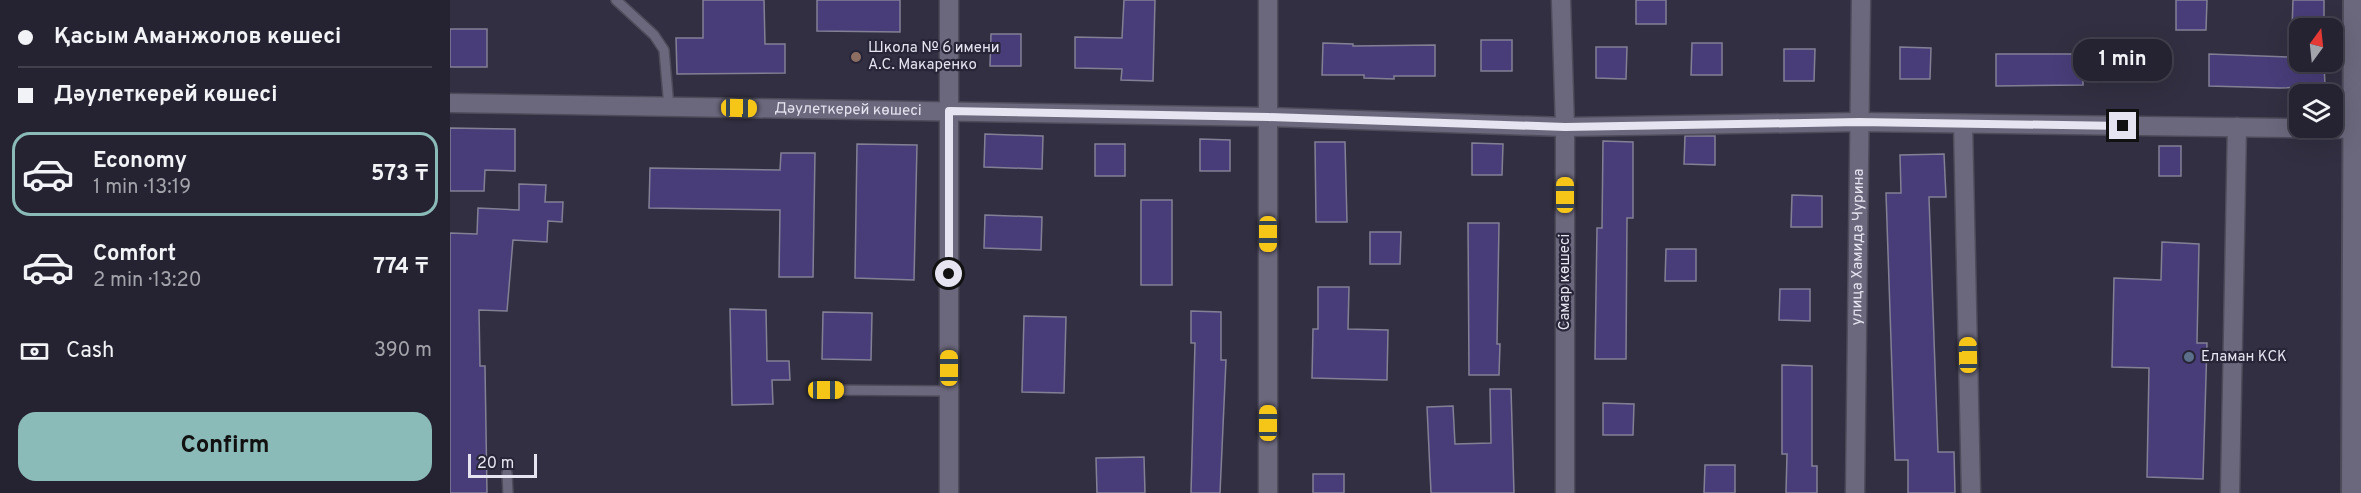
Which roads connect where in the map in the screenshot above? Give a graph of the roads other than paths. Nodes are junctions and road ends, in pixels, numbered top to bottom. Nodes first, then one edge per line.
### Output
1 (616, 0) edge
2 (949, 0) edge
3 (1268, 0) edge
4 (1561, 0) edge
5 (1861, 0) edge
6 (2355, 0) edge
7 (450, 103) edge
8 (669, 106) junction
9 (949, 111) junction
10 (1268, 117) junction
11 (1859, 122) junction
12 (1963, 124) junction
13 (1565, 127) junction
14 (2237, 127) junction
15 (2357, 129) edge
16 (826, 390) dead end
17 (949, 392) junction
18 (507, 473) dead end
19 (508, 493) edge
20 (949, 493) edge
21 (1269, 493) edge
22 (1565, 493) edge
23 (1855, 493) edge
24 (1971, 493) edge
25 (2230, 493) edge
26 (2353, 493) edge

1 - 8 lane
2 - 9 street
3 - 10 street
4 - 13 street, Самар көшесі
5 - 11 street, улица Хамида Чурина
6 - 15 street
7 - 8 street, Дәулеткерей көшесі
8 - 9 street, Дәулеткерей көшесі
9 - 10 street, Дәулеткерей көшесі
9 - 17 street
10 - 13 street, Дәулеткерей көшесі
10 - 21 street
11 - 12 street, Дәулеткерей көшесі
11 - 13 street, Дәулеткерей көшесі
11 - 23 street, улица Хамида Чурина
12 - 14 street, Дәулеткерей көшесі
12 - 24 street
13 - 22 street, Самар көшесі
14 - 15 street, Дәулеткерей көшесі
14 - 25 street
15 - 26 street
16 - 17 lane
17 - 20 street
18 - 19 lane

